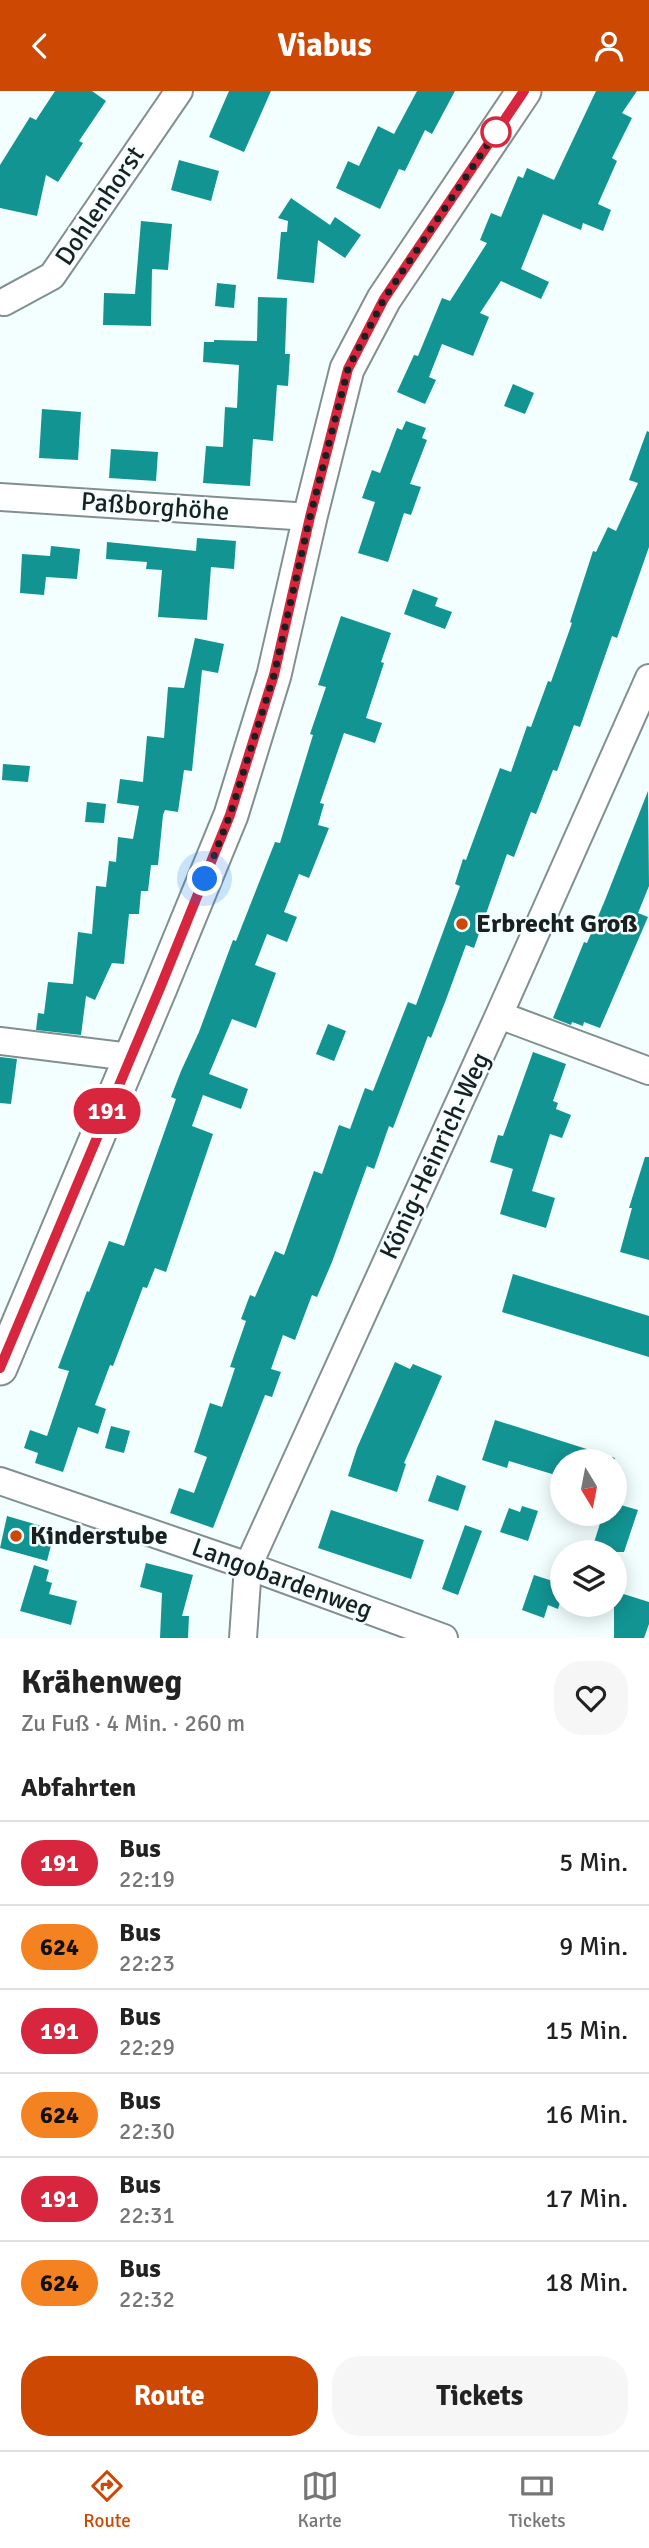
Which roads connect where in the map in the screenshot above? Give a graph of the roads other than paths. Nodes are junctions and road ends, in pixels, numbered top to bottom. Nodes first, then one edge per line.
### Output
1 (178, 91) edge
2 (524, 91) edge
3 (4, 302) dead end
4 (0, 497) edge
5 (310, 517) junction
6 (649, 678) edge
7 (641, 715) edge
8 (499, 1015) junction
9 (0, 1041) edge
10 (130, 1057) junction
11 (649, 1072) edge
12 (0, 1368) edge
13 (0, 1481) edge
14 (248, 1566) junction
15 (243, 1638) edge
16 (444, 1638) edge

1 - 3 street, Dohlenhorst
2 - 5 main road
4 - 5 street, Paßborghöhe
5 - 10 main road
6 - 7 street, König-Heinrich-Weg
7 - 8 street, König-Heinrich-Weg
8 - 11 street
8 - 14 street, König-Heinrich-Weg
9 - 10 street
10 - 12 main road
13 - 14 street, Langobardenweg
14 - 15 street, König-Heinrich-Weg
14 - 16 street, Langobardenweg

